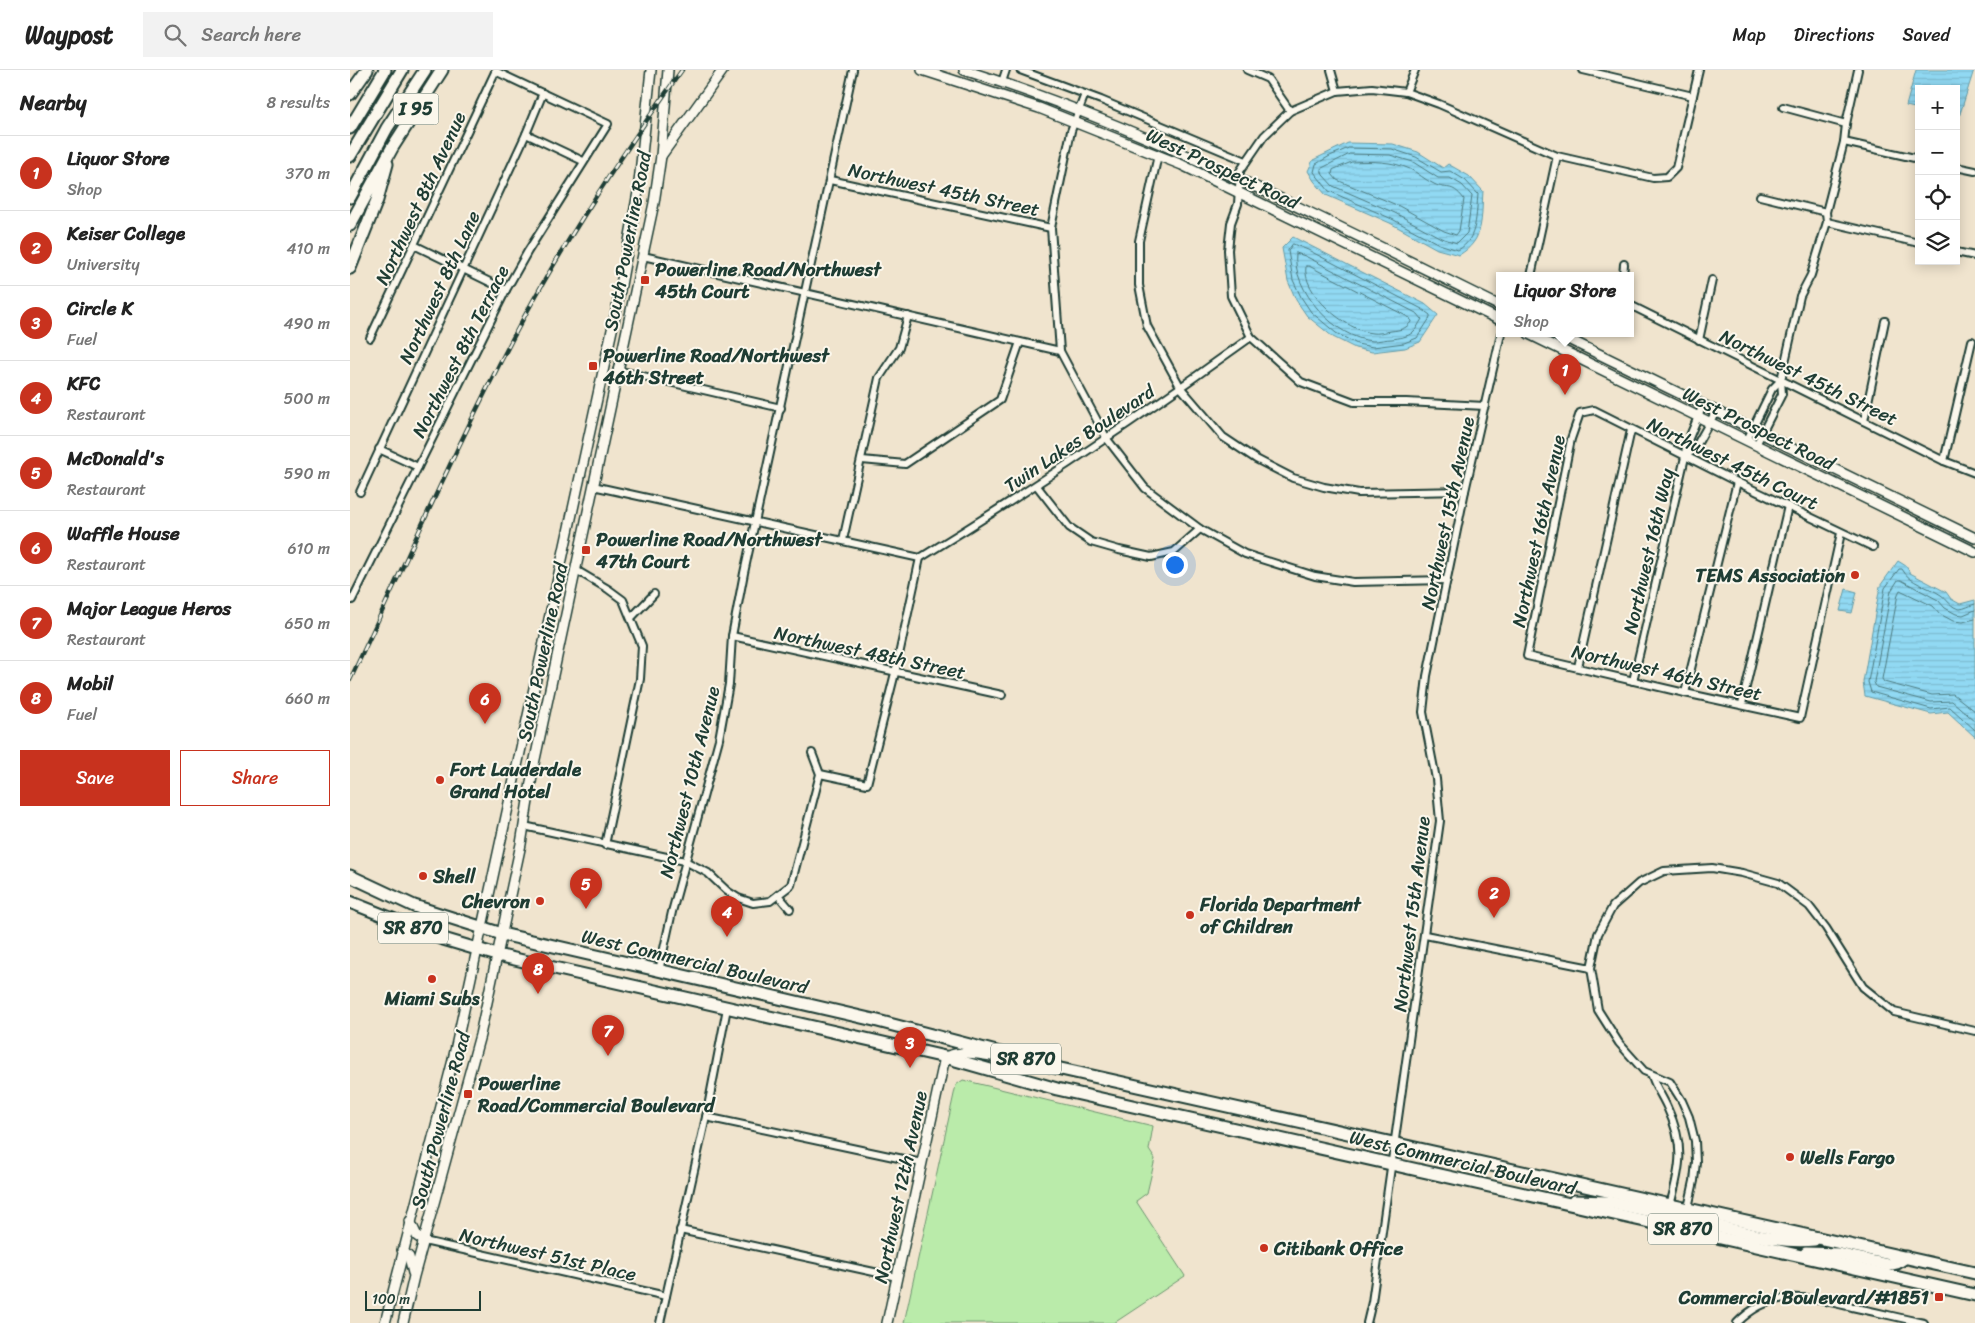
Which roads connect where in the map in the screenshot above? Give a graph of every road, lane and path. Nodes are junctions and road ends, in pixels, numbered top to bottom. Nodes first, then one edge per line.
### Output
1 (367, 70) edge
2 (385, 70) edge
3 (402, 70) edge
4 (425, 70) edge
5 (442, 70) edge
6 (651, 70) edge
7 (668, 70) edge
8 (723, 70) edge
9 (853, 70) edge
10 (922, 70) edge
11 (964, 70) edge
12 (1006, 70) edge
13 (1020, 70) edge
14 (1248, 70) edge
15 (1331, 70) edge
16 (1416, 70) edge
17 (1583, 70) edge
18 (1699, 70) edge
19 (1858, 70) edge
20 (496, 71) edge
21 (1002, 82) junction
22 (1337, 91) junction
23 (1406, 92) junction
24 (543, 93) junction
25 (350, 94) edge
26 (1085, 94) junction
27 (1693, 96) junction
28 (1783, 107) dead end
29 (1079, 110) junction
30 (1290, 111) junction
31 (1074, 121) junction
32 (1846, 124) junction
33 (350, 128) edge
34 (526, 134) junction
35 (1844, 142) junction
36 (392, 148) junction
37 (1158, 155) junction
38 (350, 156) edge
39 (660, 156) junction
40 (1557, 156) junction
41 (1915, 158) edge
42 (583, 161) junction
43 (1246, 161) junction
44 (1960, 168) edge
45 (1975, 171) edge
46 (1240, 179) junction
47 (830, 180) junction
48 (1239, 193) junction
49 (1760, 196) dead end
50 (350, 197) edge
51 (1826, 212) junction
52 (1827, 222) junction
53 (350, 225) edge
54 (1051, 228) junction
55 (1915, 242) edge
56 (414, 245) junction
57 (1960, 253) edge
58 (643, 256) junction
59 (1975, 256) edge
60 (1624, 264) dead end
61 (350, 268) edge
62 (463, 270) junction
63 (1531, 272) edge
64 (1623, 272) edge
65 (1712, 280) dead end
66 (506, 290) junction
67 (805, 292) junction
68 (1496, 304) edge
69 (1634, 307) edge
70 (908, 316) junction
71 (1496, 318) edge
72 (1885, 321) dead end
73 (1251, 337) junction
74 (1501, 337) edge
75 (1534, 337) edge
76 (1564, 337) edge
77 (370, 338) dead end
78 (1699, 340) junction
79 (1972, 341) dead end
80 (1020, 342) junction
81 (608, 350) junction
82 (1060, 351) junction
83 (604, 366) junction
84 (617, 370) junction
85 (1780, 380) junction
86 (1181, 388) junction
87 (613, 392) junction
88 (1703, 405) junction
89 (1485, 406) junction
90 (781, 408) junction
91 (1716, 411) junction
92 (1580, 413) joint
93 (1698, 417) junction
94 (1864, 421) junction
95 (1710, 422) junction
96 (1752, 429) junction
97 (1631, 430) junction
98 (1762, 434) junction
99 (1107, 439) junction
100 (1747, 440) junction
101 (1756, 445) junction
102 (379, 449) junction
103 (1685, 457) junction
104 (862, 460) junction
105 (1944, 461) junction
106 (418, 467) junction
107 (1975, 472) edge
108 (1737, 482) junction
109 (593, 486) junction
110 (1037, 486) junction
111 (1465, 491) junction
112 (360, 492) dead end
113 (1788, 506) junction
114 (755, 523) junction
115 (1200, 529) junction
116 (1841, 533) junction
117 (1975, 538) edge
118 (843, 540) junction
119 (1872, 547) dead end
120 (1975, 552) edge
121 (920, 558) junction
122 (561, 561) junction
123 (576, 570) junction
124 (1447, 580) junction
125 (654, 594) dead end
126 (352, 600) dead end
127 (631, 618) junction
128 (732, 636) junction
129 (1527, 656) joint
130 (1578, 667) junction
131 (895, 673) junction
132 (1633, 681) junction
133 (1685, 693) junction
134 (1002, 696) dead end
135 (1742, 704) junction
136 (812, 753) dead end
137 (820, 774) junction
138 (524, 826) junction
139 (605, 845) junction
140 (685, 861) junction
141 (350, 876) edge
142 (778, 895) junction
143 (350, 902) edge
144 (790, 909) dead end
145 (482, 928) junction
146 (502, 934) junction
147 (1425, 935) junction
148 (477, 949) junction
149 (497, 955) junction
150 (1591, 968) junction
151 (659, 971) junction
152 (727, 1008) junction
153 (798, 1024) junction
154 (1975, 1031) edge
155 (926, 1033) junction
156 (945, 1058) junction
157 (1038, 1062) junction
158 (1652, 1076) junction
159 (706, 1117) junction
160 (1394, 1143) junction
161 (922, 1163) junction
162 (1391, 1164) junction
163 (1558, 1201) junction
164 (1670, 1204) junction
165 (1688, 1208) junction
166 (410, 1221) junction
167 (1673, 1227) junction
168 (680, 1230) junction
169 (1824, 1239) junction
170 (424, 1241) junction
171 (402, 1250) junction
172 (1787, 1253) junction
173 (1906, 1257) junction
174 (1975, 1273) edge
175 (414, 1276) junction
176 (897, 1277) junction
177 (1975, 1294) edge
178 (666, 1296) junction
179 (385, 1323) edge
180 (403, 1323) edge
181 (660, 1323) edge
182 (888, 1323) edge
183 (1367, 1323) edge
184 (1737, 1323) edge
185 (1924, 1323) edge

1 - 25 highway
2 - 33 highway, I 95
3 - 38 highway
4 - 50 highway
5 - 36 highway, I 95
6 - 81 main road, South Powerline Road
7 - 39 main road, South Powerline Road
8 - 39 main road
9 - 47 street, Northwest 10th Avenue
10 - 31 main road, West Prospect Road
11 - 21 main road, West Prospect Road
12 - 21 street
13 - 26 street
14 - 30 street
15 - 22 street
16 - 23 street
17 - 27 street
18 - 27 street
19 - 32 street
20 - 24 street
20 - 56 street, Northwest 8th Avenue
21 - 29 main road, West Prospect Road
22 - 23 street
22 - 30 street
23 - 40 street
24 - 34 street, Northwest 8th Lane
24 - 42 street, Northwest 8th Terrace
26 - 29 street
26 - 43 street
27 - 40 street
28 - 32 street
29 - 31 street
29 - 46 main road, West Prospect Road
30 - 43 street
31 - 37 main road, West Prospect Road
31 - 54 street
32 - 35 street
34 - 42 street
34 - 62 street, Northwest 8th Lane
35 - 41 street
35 - 51 street
36 - 53 highway, I 95
36 - 61 highway
37 - 48 main road, West Prospect Road
37 - 86 street
39 - 58 main road, South Powerline Road
40 - 63 street
42 - 66 street, Northwest 8th Terrace
43 - 46 street
44 - 45 street
46 - 48 street
46 - 68 main road, West Prospect Road
47 - 54 street, Northwest 45th Street
47 - 67 street, Northwest 10th Avenue
48 - 71 main road, West Prospect Road
48 - 73 street
49 - 51 street
51 - 52 street
52 - 55 street
52 - 85 street
54 - 82 street
56 - 62 street
56 - 77 street, Northwest 8th Avenue
57 - 59 street
58 - 67 street
58 - 84 main road, South Powerline Road
60 - 64 street
62 - 66 street
62 - 102 street, Northwest 8th Lane
65 - 78 street
66 - 106 street, Northwest 8th Terrace
67 - 70 street
67 - 90 street, Northwest 10th Avenue
69 - 78 street, Northwest 45th Street
70 - 80 street
70 - 104 street
72 - 94 street
73 - 86 street, Twin Lakes Boulevard
73 - 89 street
74 - 89 street, Northwest 15th Avenue
75 - 93 main road, West Prospect Road
76 - 88 main road, West Prospect Road
78 - 85 street, Northwest 45th Street
79 - 105 street
80 - 82 street
80 - 104 street
81 - 83 main road, South Powerline Road
81 - 84 main road
82 - 99 street
83 - 87 main road
83 - 122 main road, South Powerline Road
84 - 87 main road, South Powerline Road
84 - 90 street
85 - 94 street, Northwest 45th Street
85 - 96 street
85 - 98 street
86 - 99 street, Twin Lakes Boulevard
86 - 111 street
87 - 109 main road, South Powerline Road
88 - 91 main road, West Prospect Road
88 - 93 street, Northwest 16th Way
89 - 111 street, Northwest 15th Avenue
90 - 114 street, Northwest 10th Avenue
91 - 95 street, Northwest 16th Way
91 - 96 main road, West Prospect Road
92 - 97 street, Northwest 45th Court
92 - 129 street, Northwest 16th Avenue
93 - 95 main road, West Prospect Road
93 - 103 street, Northwest 16th Way
94 - 105 street, Northwest 45th Street
95 - 100 main road, West Prospect Road
95 - 103 street, Northwest 16th Way
96 - 98 main road, West Prospect Road
96 - 100 street
97 - 103 street, Northwest 45th Court
97 - 130 street
98 - 101 street
98 - 117 main road, West Prospect Road
99 - 110 street, Twin Lakes Boulevard
99 - 115 street
100 - 101 main road, West Prospect Road
101 - 120 main road, West Prospect Road
102 - 106 street
102 - 112 street, Northwest 8th Lane
103 - 108 street, Northwest 45th Court
103 - 132 street, Northwest 16th Way
104 - 118 street
105 - 107 street, Northwest 45th Street
106 - 126 street, Northwest 8th Terrace
108 - 113 street, Northwest 45th Court
108 - 133 street
109 - 114 street
109 - 123 main road, South Powerline Road
110 - 115 street
110 - 121 street, Twin Lakes Boulevard
111 - 124 street, Northwest 15th Avenue
113 - 116 street, Northwest 45th Court
113 - 135 street
114 - 118 street
114 - 128 street, Northwest 10th Avenue
115 - 124 street
116 - 119 street, Northwest 45th Court
116 - 135 street, Northwest 46th Street
118 - 121 street
121 - 131 street
122 - 123 main road
122 - 145 main road, South Powerline Road
123 - 127 street
123 - 138 main road, South Powerline Road
124 - 147 street, Northwest 15th Avenue
125 - 127 street
127 - 139 street
128 - 131 street, Northwest 48th Street
128 - 140 street, Northwest 10th Avenue
129 - 130 street, Northwest 46th Street
130 - 132 street, Northwest 46th Street
131 - 134 street, Northwest 48th Street
131 - 137 street
132 - 133 street, Northwest 46th Street
133 - 135 street, Northwest 46th Street
136 - 137 street
137 - 142 street
138 - 139 street
138 - 146 main road, South Powerline Road
139 - 140 street
140 - 142 street
140 - 151 street, Northwest 10th Avenue
141 - 145 highway, West Commercial Boulevard / SR 870
142 - 144 street
143 - 148 highway, West Commercial Boulevard / SR 870
145 - 146 highway, West Commercial Boulevard / SR 870
145 - 148 main road, South Powerline Road
146 - 149 main road, South Powerline Road
146 - 151 highway, West Commercial Boulevard / SR 870
147 - 150 street
147 - 160 street, Northwest 15th Avenue
148 - 149 highway, West Commercial Boulevard / SR 870
148 - 166 main road, South Powerline Road
149 - 152 highway, West Commercial Boulevard / SR 870
149 - 170 main road, South Powerline Road
150 - 154 street
150 - 158 street
151 - 155 highway, West Commercial Boulevard / SR 870
152 - 153 highway, West Commercial Boulevard / SR 870
152 - 159 street
153 - 155 highway
153 - 156 highway, West Commercial Boulevard / SR 870
155 - 157 highway, West Commercial Boulevard / SR 870
156 - 157 main road, West Commercial Boulevard
156 - 161 main road, Northwest 12th Avenue
156 - 162 highway, West Commercial Boulevard / SR 870
157 - 160 highway, West Commercial Boulevard / SR 870
158 - 164 street
158 - 165 street
159 - 161 street
159 - 168 street
160 - 162 street, Northwest 15th Avenue
160 - 164 highway, West Commercial Boulevard / SR 870
161 - 176 main road, Northwest 12th Avenue
162 - 163 highway, West Commercial Boulevard / SR 870
162 - 183 street, Northwest 15th Avenue
163 - 165 highway
163 - 167 highway, West Commercial Boulevard / SR 870
164 - 165 highway, West Commercial Boulevard / SR 870
165 - 169 highway, West Commercial Boulevard / SR 870
166 - 170 main road
166 - 171 main road, South Powerline Road
167 - 169 highway
167 - 172 highway, West Commercial Boulevard / SR 870
168 - 176 street
168 - 178 street
169 - 173 highway, West Commercial Boulevard / SR 870
170 - 175 main road, South Powerline Road
170 - 178 street, Northwest 51st Place
171 - 175 main road
171 - 179 main road, South Powerline Road
172 - 173 highway
172 - 177 highway, West Commercial Boulevard / SR 870
173 - 174 highway, West Commercial Boulevard / SR 870
175 - 180 main road, South Powerline Road
176 - 182 main road, Northwest 12th Avenue
178 - 181 street
184 - 185 street

